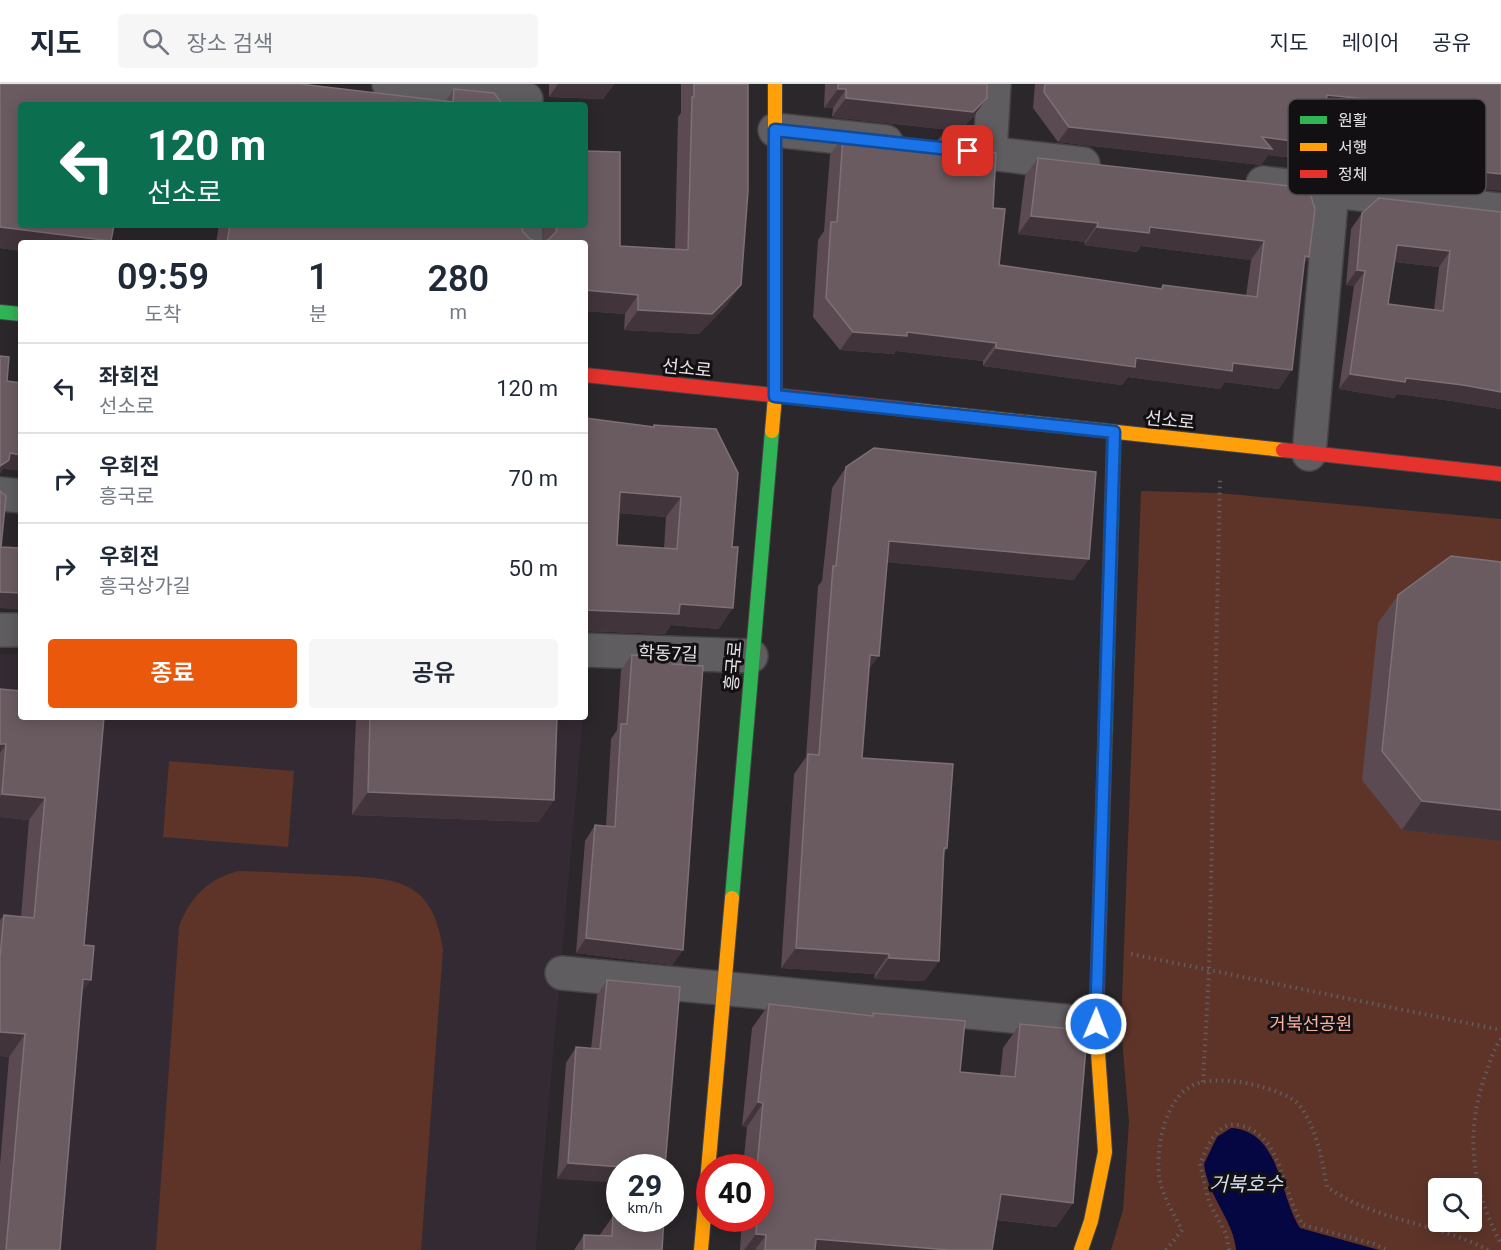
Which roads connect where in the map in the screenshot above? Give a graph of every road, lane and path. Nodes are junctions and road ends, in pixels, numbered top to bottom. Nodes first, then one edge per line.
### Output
1 (389, 84) edge
2 (775, 84) edge
3 (994, 84) edge
4 (526, 96) edge
5 (775, 130) junction
6 (990, 153) junction
7 (1108, 166) edge
8 (1238, 181) edge
9 (1288, 186) edge
10 (1332, 195) edge
11 (1368, 195) edge
12 (1501, 210) edge
13 (0, 312) edge
14 (18, 314) edge
15 (588, 375) edge
16 (775, 396) junction
17 (1114, 432) junction
18 (1222, 444) junction
19 (1309, 453) junction
20 (1501, 474) edge
21 (0, 494) edge
22 (18, 496) edge
23 (0, 630) edge
24 (18, 630) edge
25 (588, 650) edge
26 (751, 656) junction
27 (1098, 947) junction
28 (1209, 971) junction
29 (562, 973) dead end
30 (725, 989) junction
31 (1096, 1024) junction
32 (1501, 1030) edge
33 (1501, 1039) edge
34 (1203, 1082) junction
35 (1501, 1244) edge
36 (701, 1250) edge
37 (1081, 1250) edge
38 (1166, 1250) edge
39 (1229, 1250) edge
40 (1387, 1250) edge
41 (1488, 1250) edge

1 - 4 street
2 - 5 street, 흥국로
3 - 6 street
5 - 6 street
5 - 16 street, 흥국로
6 - 7 street
8 - 9 street
10 - 19 street
11 - 12 street
13 - 14 street
15 - 16 street, 선소로
16 - 17 street, 선소로
16 - 26 street, 흥국로
17 - 18 street, 선소로
17 - 27 street
18 - 19 street, 선소로
18 - 28 path
19 - 20 street, 선소로
21 - 22 street
23 - 24 street
25 - 26 street, 학동7길
26 - 30 street, 흥국로
27 - 28 path
27 - 31 street
28 - 32 path
28 - 34 path
29 - 30 street
30 - 31 street
30 - 36 street, 흥국로
31 - 37 street
33 - 35 path
34 - 38 path
34 - 41 path
39 - 40 path

